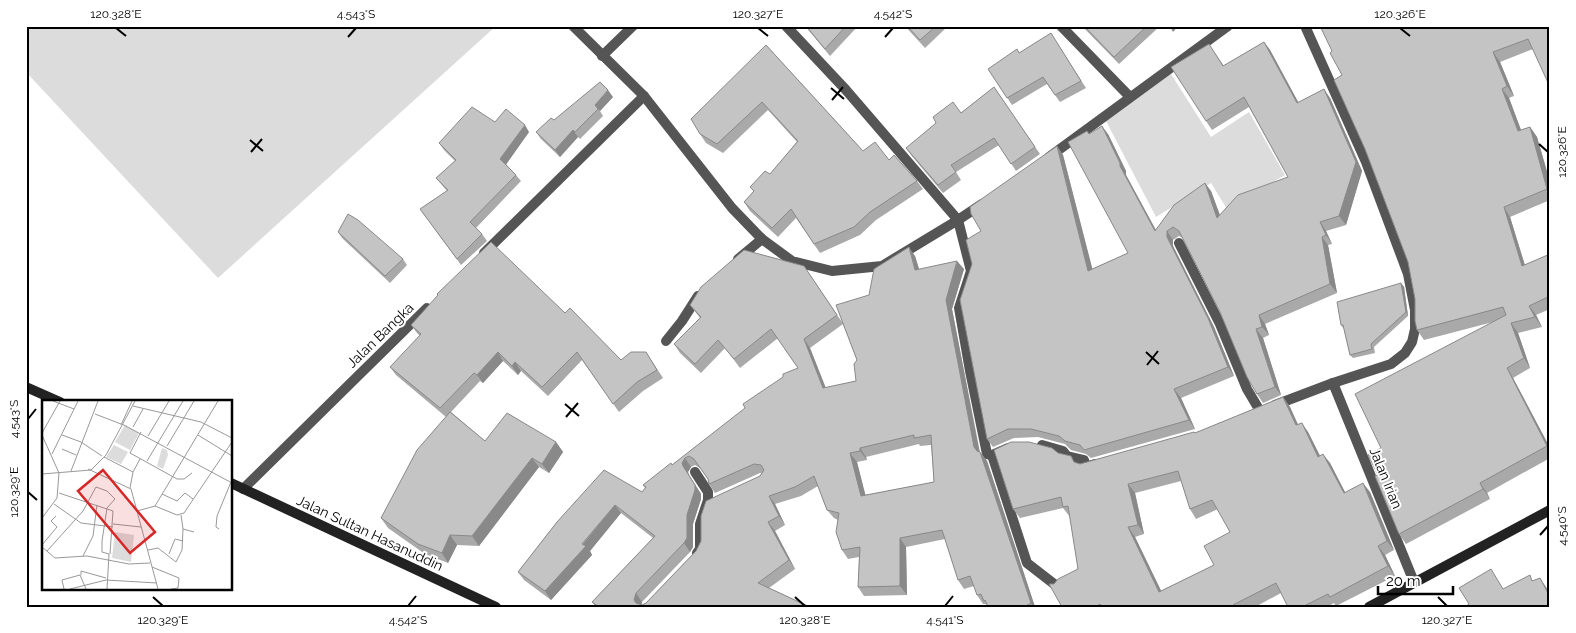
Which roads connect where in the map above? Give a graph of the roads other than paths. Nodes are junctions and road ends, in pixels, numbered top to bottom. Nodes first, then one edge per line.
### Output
1 (573, 26) edge
2 (633, 26) edge
3 (786, 26) edge
4 (1061, 26) edge
5 (1228, 26) edge
6 (1305, 26) edge
7 (602, 56) junction
8 (644, 96) junction
9 (1130, 97) junction
10 (1044, 161) edge
11 (989, 198) edge
12 (958, 220) junction
13 (762, 239) junction
14 (1179, 243) edge
15 (475, 261) edge
16 (732, 265) edge
17 (702, 291) edge
18 (433, 303) edge
19 (666, 341) dead end
20 (1333, 383) junction
21 (26, 387) edge
22 (55, 400) edge
23 (1020, 444) edge
24 (1033, 444) edge
25 (992, 455) junction
26 (1104, 461) edge
27 (695, 472) edge
28 (232, 484) edge
29 (243, 489) junction
30 (721, 498) edge
31 (706, 506) junction
32 (1550, 510) edge
33 (690, 562) edge
34 (1414, 582) junction
35 (1058, 586) edge
36 (496, 607) edge
37 (1369, 607) edge

1 - 7 street
2 - 7 street
3 - 12 street
4 - 9 street
5 - 9 street
6 - 20 street
7 - 8 street
8 - 13 street
8 - 15 street
9 - 10 street
11 - 12 street
12 - 13 street
12 - 25 street
13 - 16 street
14 - 20 street
17 - 19 street
18 - 29 street, Jalan Bangka
20 - 34 street, Jalan Irian
21 - 22 main road
23 - 25 street
24 - 26 street
25 - 35 street
27 - 31 street
28 - 29 main road, Jalan Sultan Hasanuddin
29 - 36 main road, Jalan Sultan Hasanuddin
30 - 31 street
31 - 33 street
32 - 34 main road
34 - 37 main road

